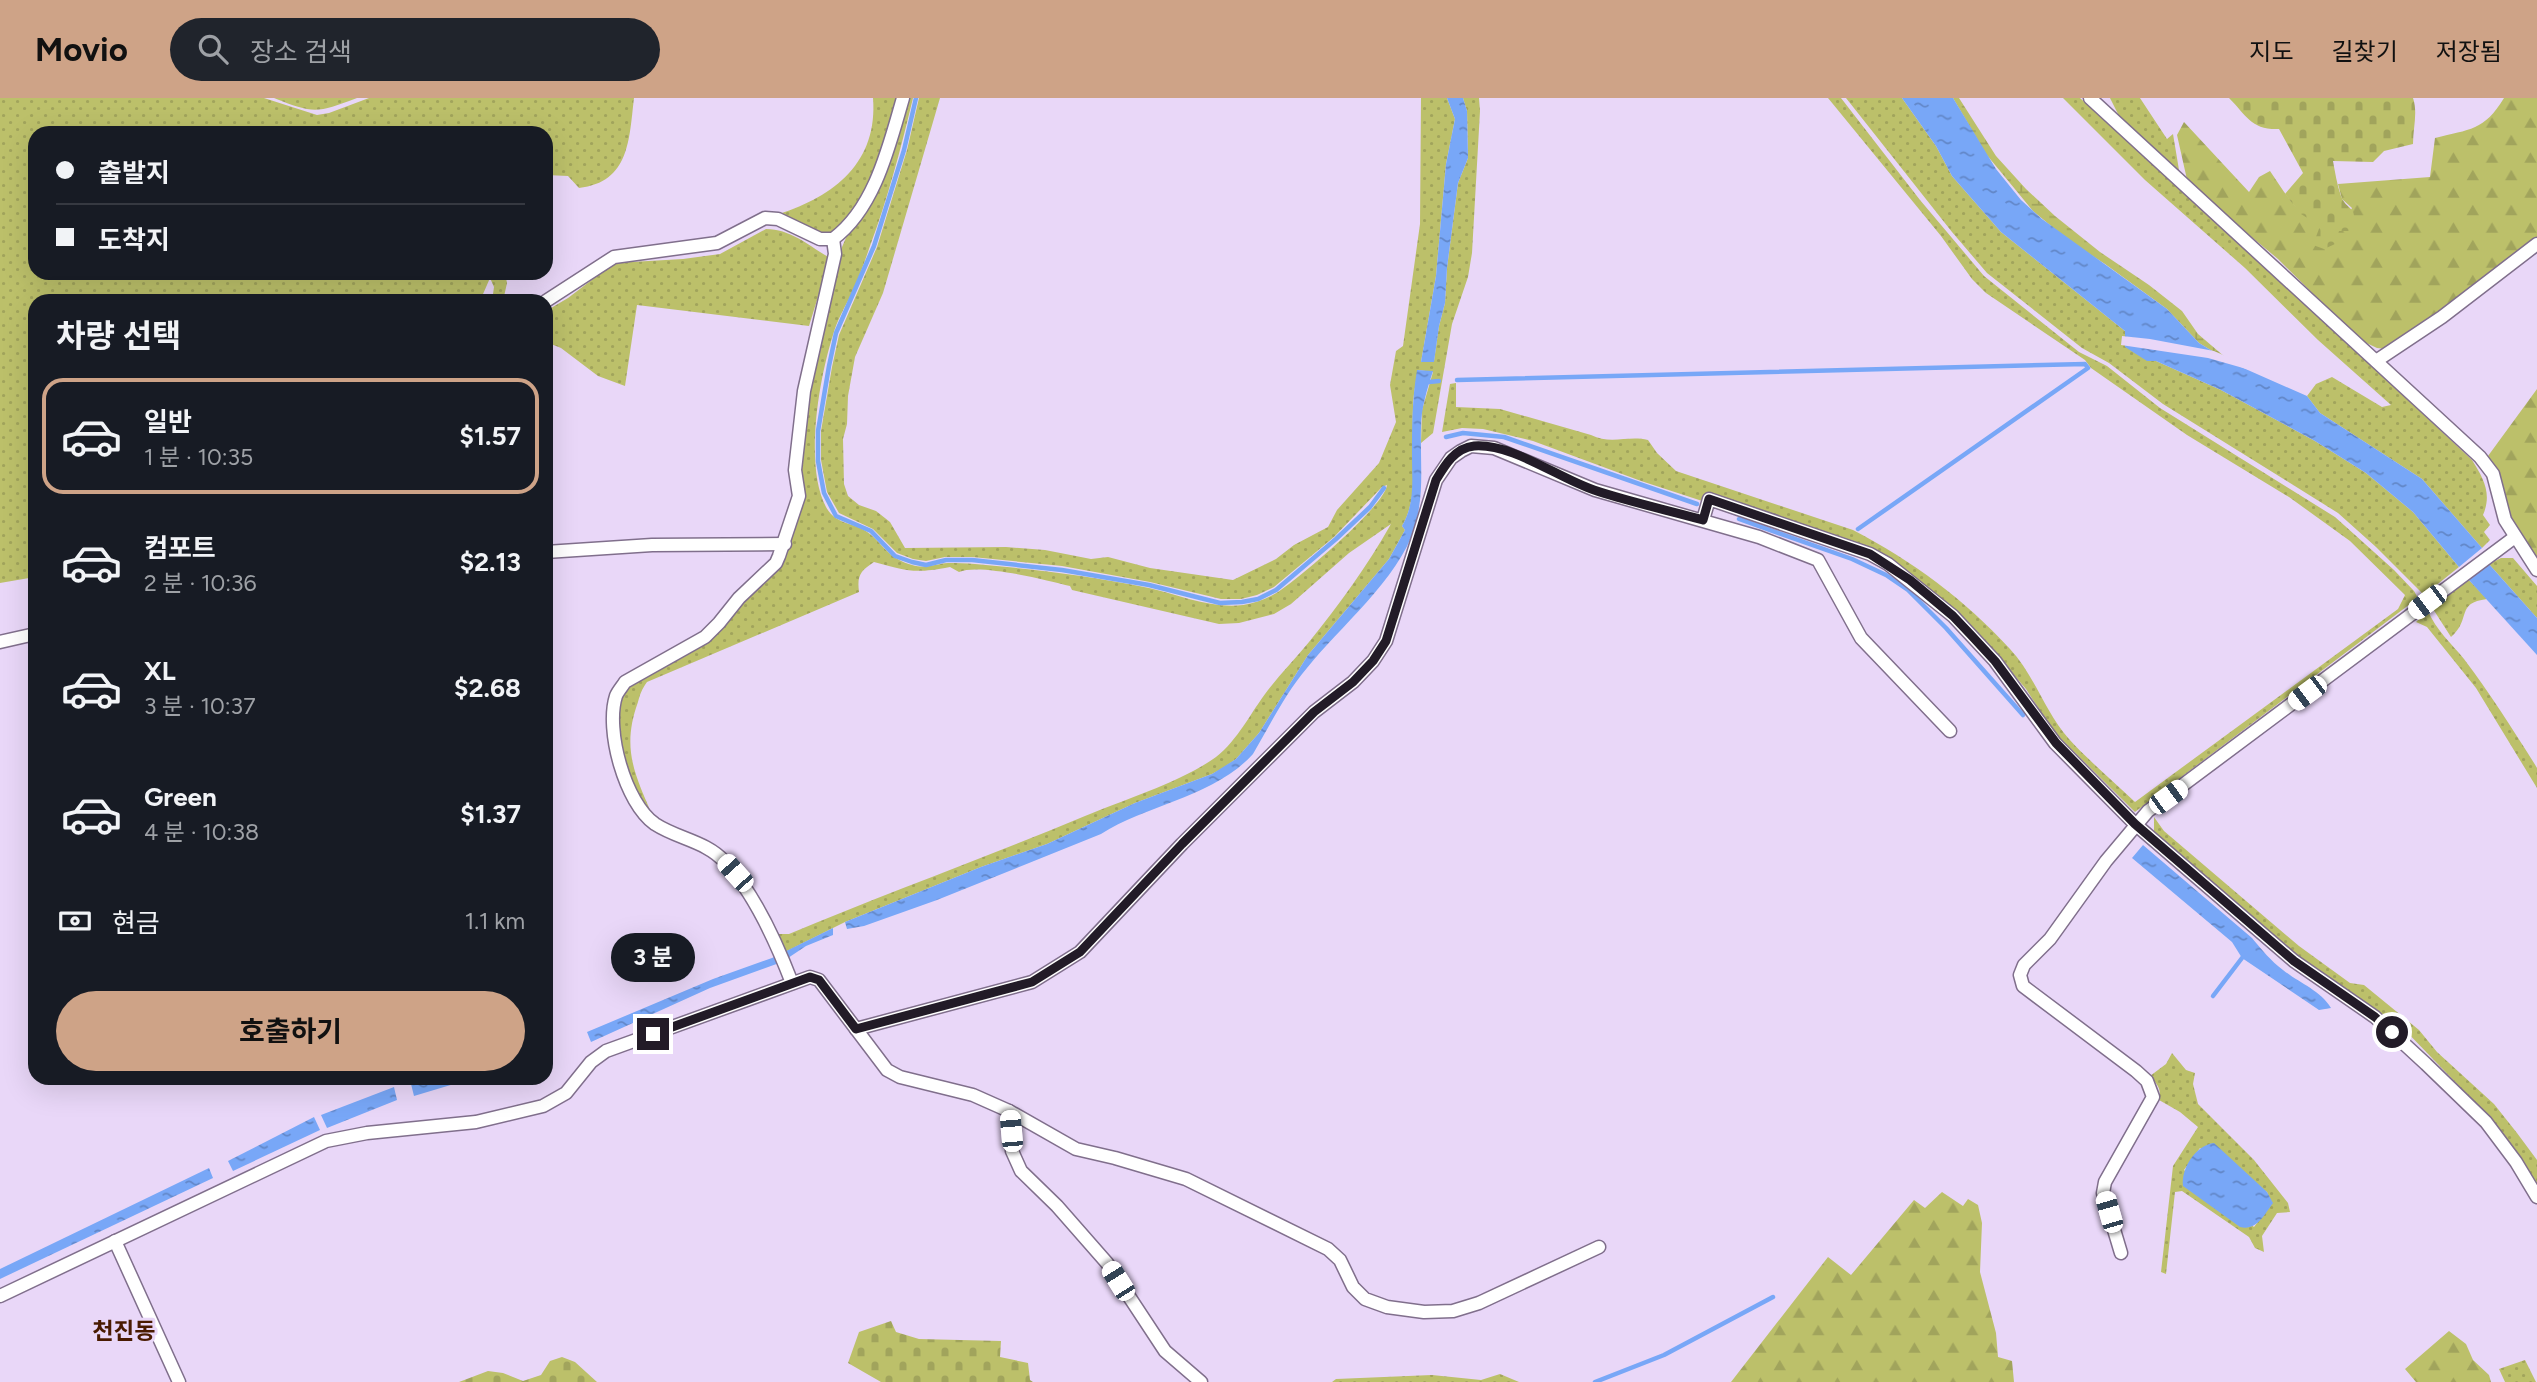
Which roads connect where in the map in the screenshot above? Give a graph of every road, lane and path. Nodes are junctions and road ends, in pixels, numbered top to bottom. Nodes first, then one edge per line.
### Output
1 (903, 98) edge
2 (2090, 98) edge
3 (2105, 104) edge
4 (833, 239) junction
5 (2537, 244) edge
6 (553, 296) edge
7 (2376, 361) junction
8 (1703, 520) junction
9 (2515, 537) junction
10 (785, 544) junction
11 (553, 552) edge
12 (2537, 570) edge
13 (28, 636) edge
14 (0, 642) edge
15 (1950, 731) dead end
16 (2135, 824) junction
17 (792, 984) junction
18 (856, 1029) junction
19 (1009, 1111) junction
20 (2537, 1197) edge
21 (115, 1241) junction
22 (1599, 1247) dead end
23 (2121, 1253) dead end
24 (0, 1296) edge
25 (178, 1382) edge
26 (1201, 1382) edge

1 - 4 street
2 - 3 street
3 - 7 street
4 - 6 street
4 - 10 street
5 - 7 street
7 - 9 street
8 - 15 street
8 - 16 street
8 - 18 street
9 - 12 street
9 - 16 street
10 - 11 street
10 - 17 street
13 - 14 street
16 - 20 street
16 - 23 street
17 - 18 street
17 - 21 street
18 - 19 street
19 - 22 street
19 - 26 street
21 - 24 street
21 - 25 street

